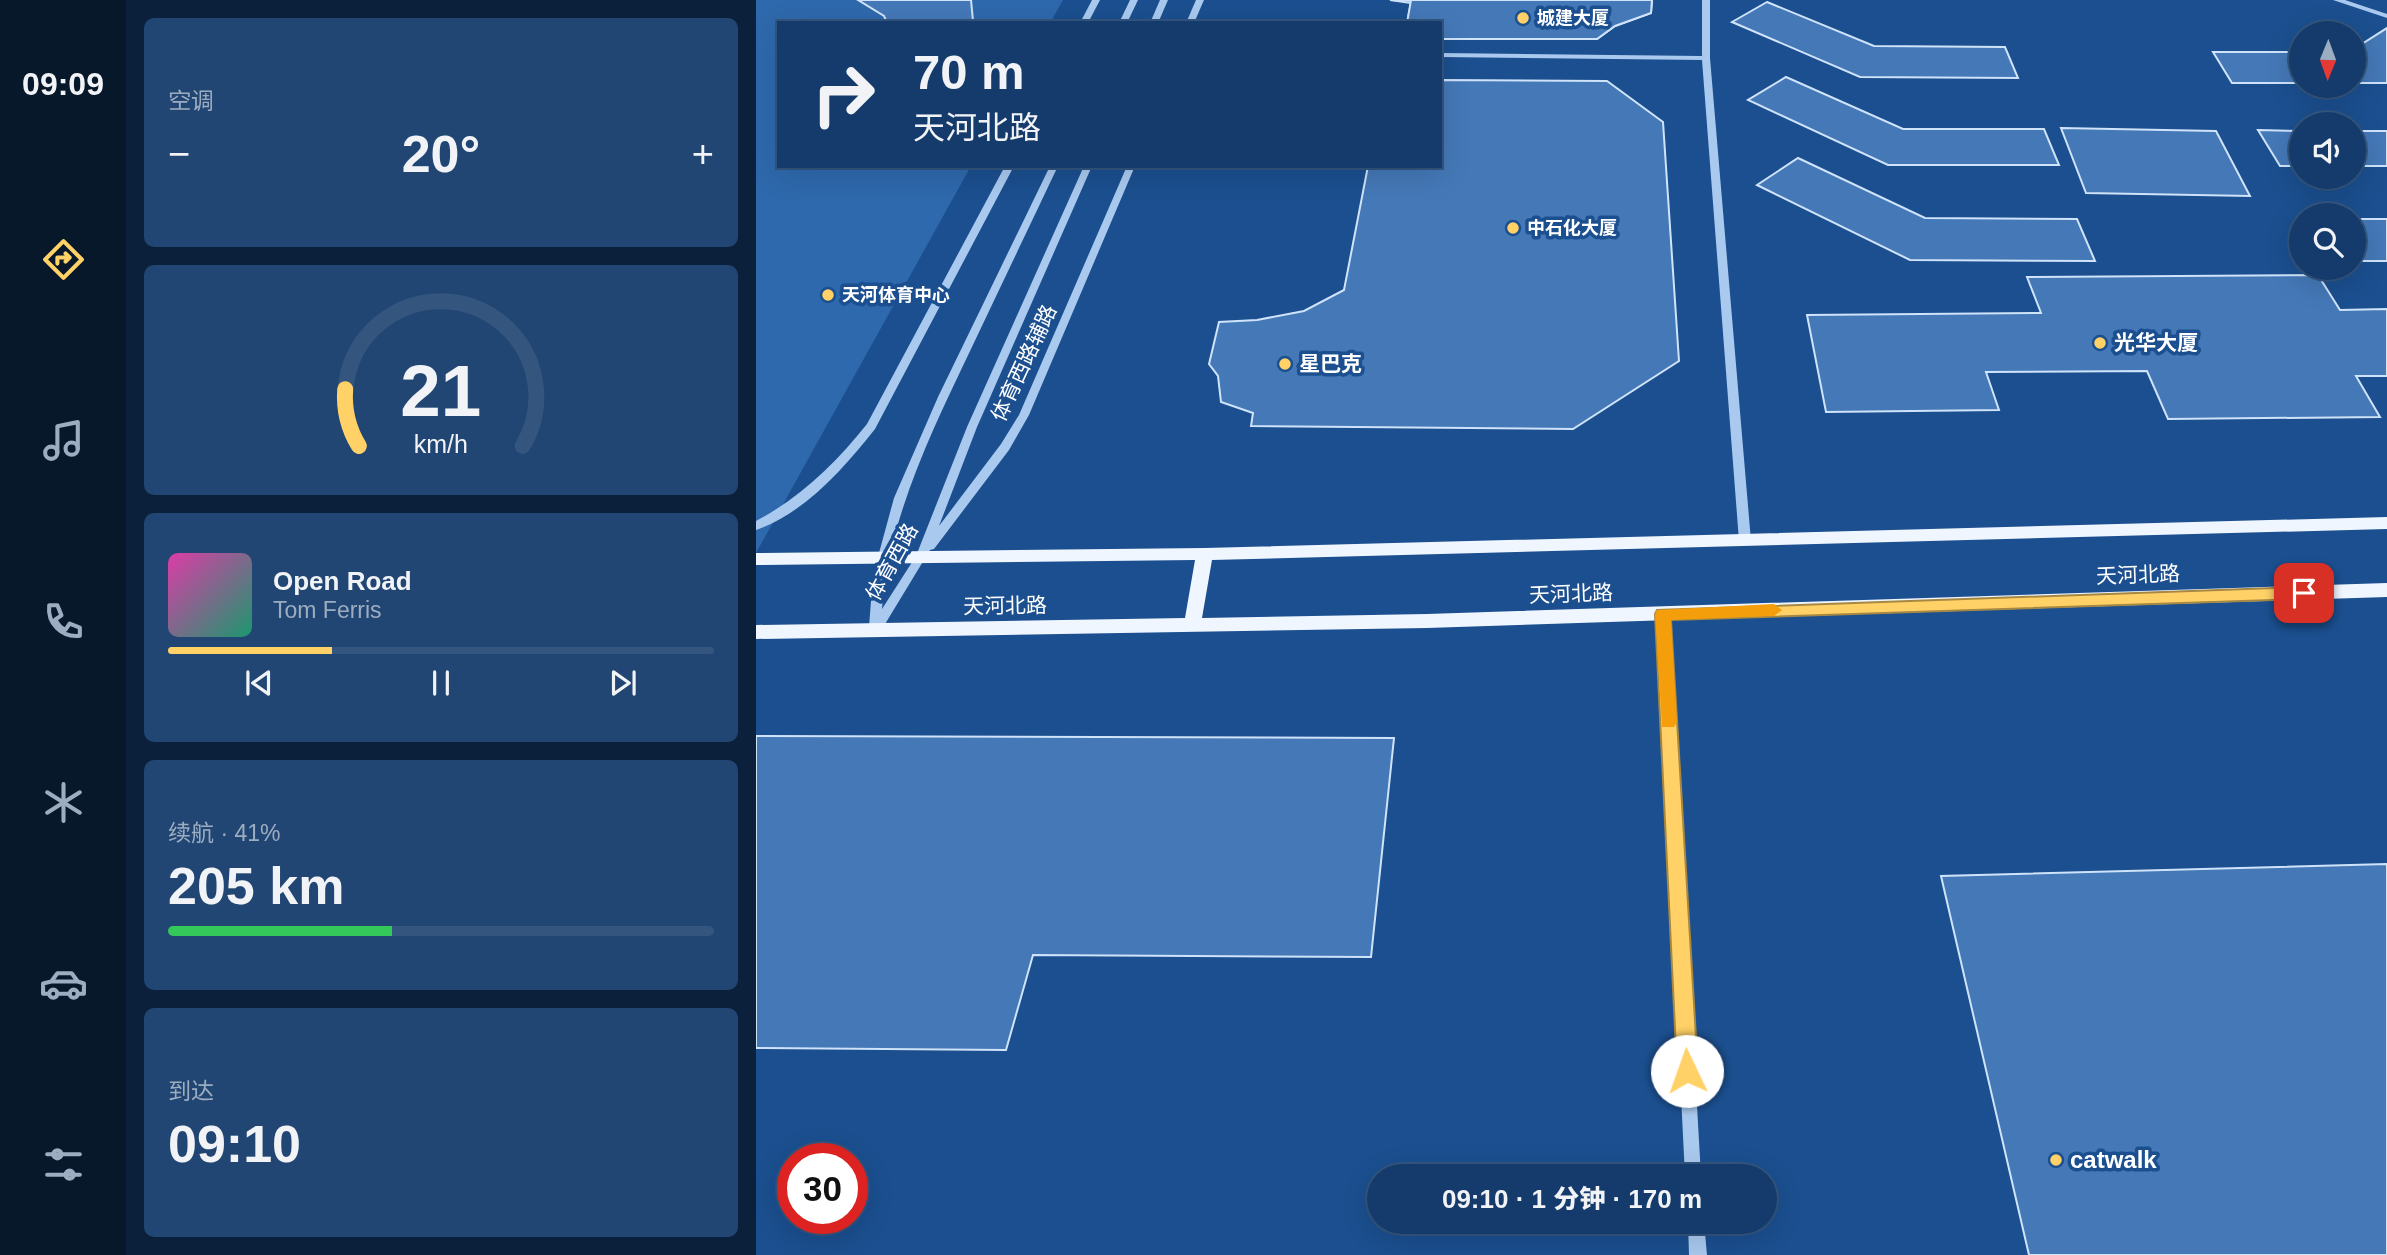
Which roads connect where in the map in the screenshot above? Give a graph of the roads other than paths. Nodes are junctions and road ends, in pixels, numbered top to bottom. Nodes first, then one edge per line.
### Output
1 (1096, 0) edge
2 (1134, 0) edge
3 (1164, 0) edge
4 (1200, 0) edge
5 (1706, 0) edge
6 (2337, 0) edge
7 (2387, 16) edge
8 (1085, 21) edge
9 (1124, 21) edge
10 (1155, 21) edge
11 (1191, 21) edge
12 (1442, 55) edge
13 (1706, 58) junction
14 (1009, 168) edge
15 (1053, 168) edge
16 (1087, 168) edge
17 (1130, 168) edge
18 (2387, 523) edge
19 (756, 526) edge
20 (1745, 541) junction
21 (1205, 554) junction
22 (921, 557) junction
23 (883, 558) junction
24 (756, 559) edge
25 (2387, 590) edge
26 (1663, 614) junction
27 (1192, 626) junction
28 (875, 631) junction
29 (756, 632) edge
30 (1692, 1164) edge
31 (1697, 1234) edge
32 (1698, 1255) edge

1 - 8 street
2 - 9 street
3 - 10 street
4 - 11 street
5 - 13 street
6 - 7 street
12 - 13 street
13 - 20 street
14 - 19 street
15 - 23 street, 体育西路
16 - 22 street, 体育西路
17 - 22 street, 体育西路辅路
18 - 20 main road
20 - 21 main road
21 - 22 main road
21 - 27 main road
22 - 23 main road
22 - 28 street, 体育西路
23 - 24 main road
23 - 28 street, 体育西路
25 - 26 main road, 天河北路
26 - 27 main road, 天河北路
26 - 30 street
27 - 28 main road, 天河北路
28 - 29 main road, 天河北路
31 - 32 street

